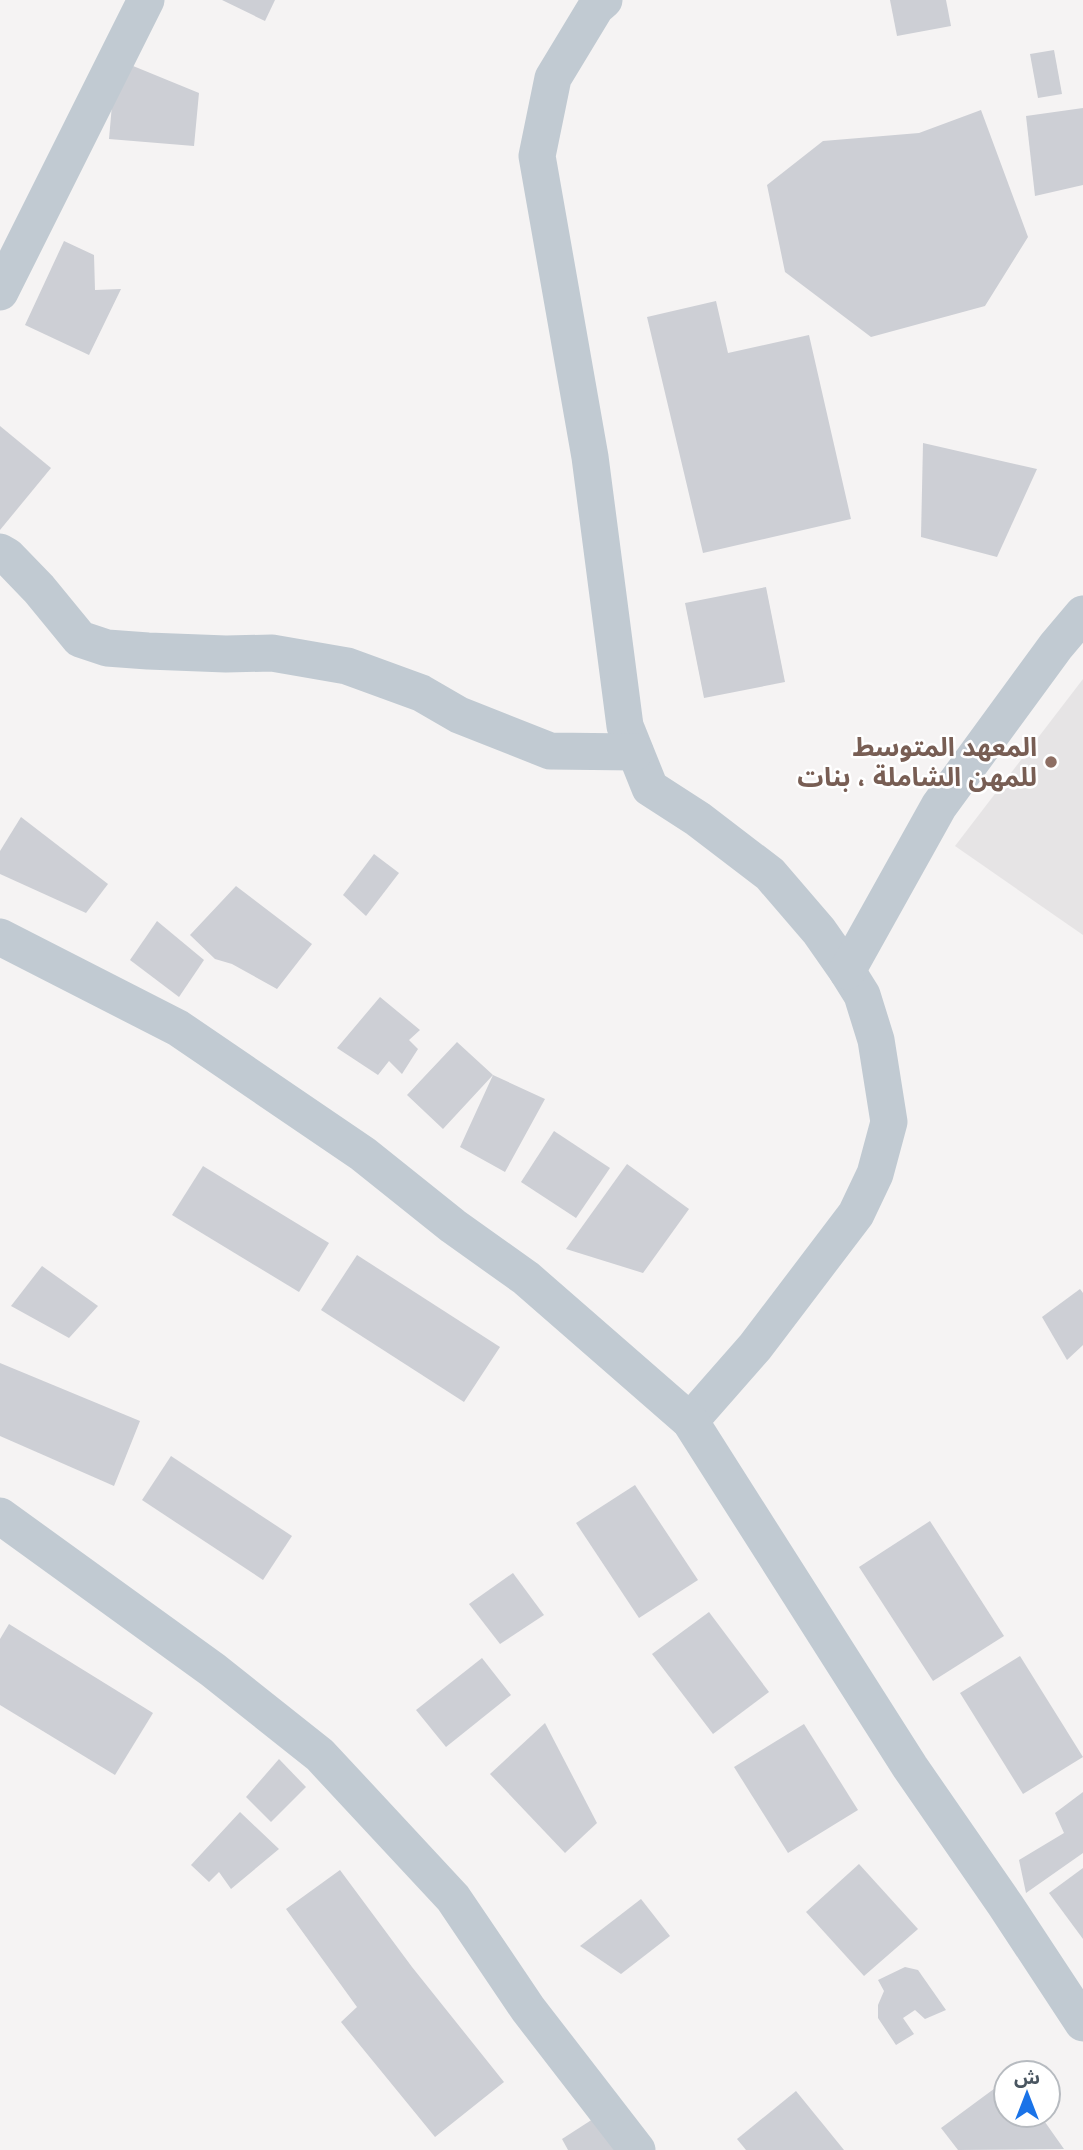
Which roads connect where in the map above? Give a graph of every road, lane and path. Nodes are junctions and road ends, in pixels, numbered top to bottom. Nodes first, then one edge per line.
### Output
1 (146, 0) edge
2 (604, 0) edge
3 (0, 292) edge
4 (0, 552) edge
5 (1083, 614) edge
6 (635, 752) junction
7 (0, 937) edge
8 (847, 971) junction
9 (690, 1421) junction
10 (0, 1516) edge
11 (1083, 2023) edge
12 (637, 2150) edge

1 - 3 street
2 - 6 street
4 - 6 street
5 - 8 street
6 - 8 street
7 - 9 street
8 - 9 street
9 - 11 street
10 - 12 street

